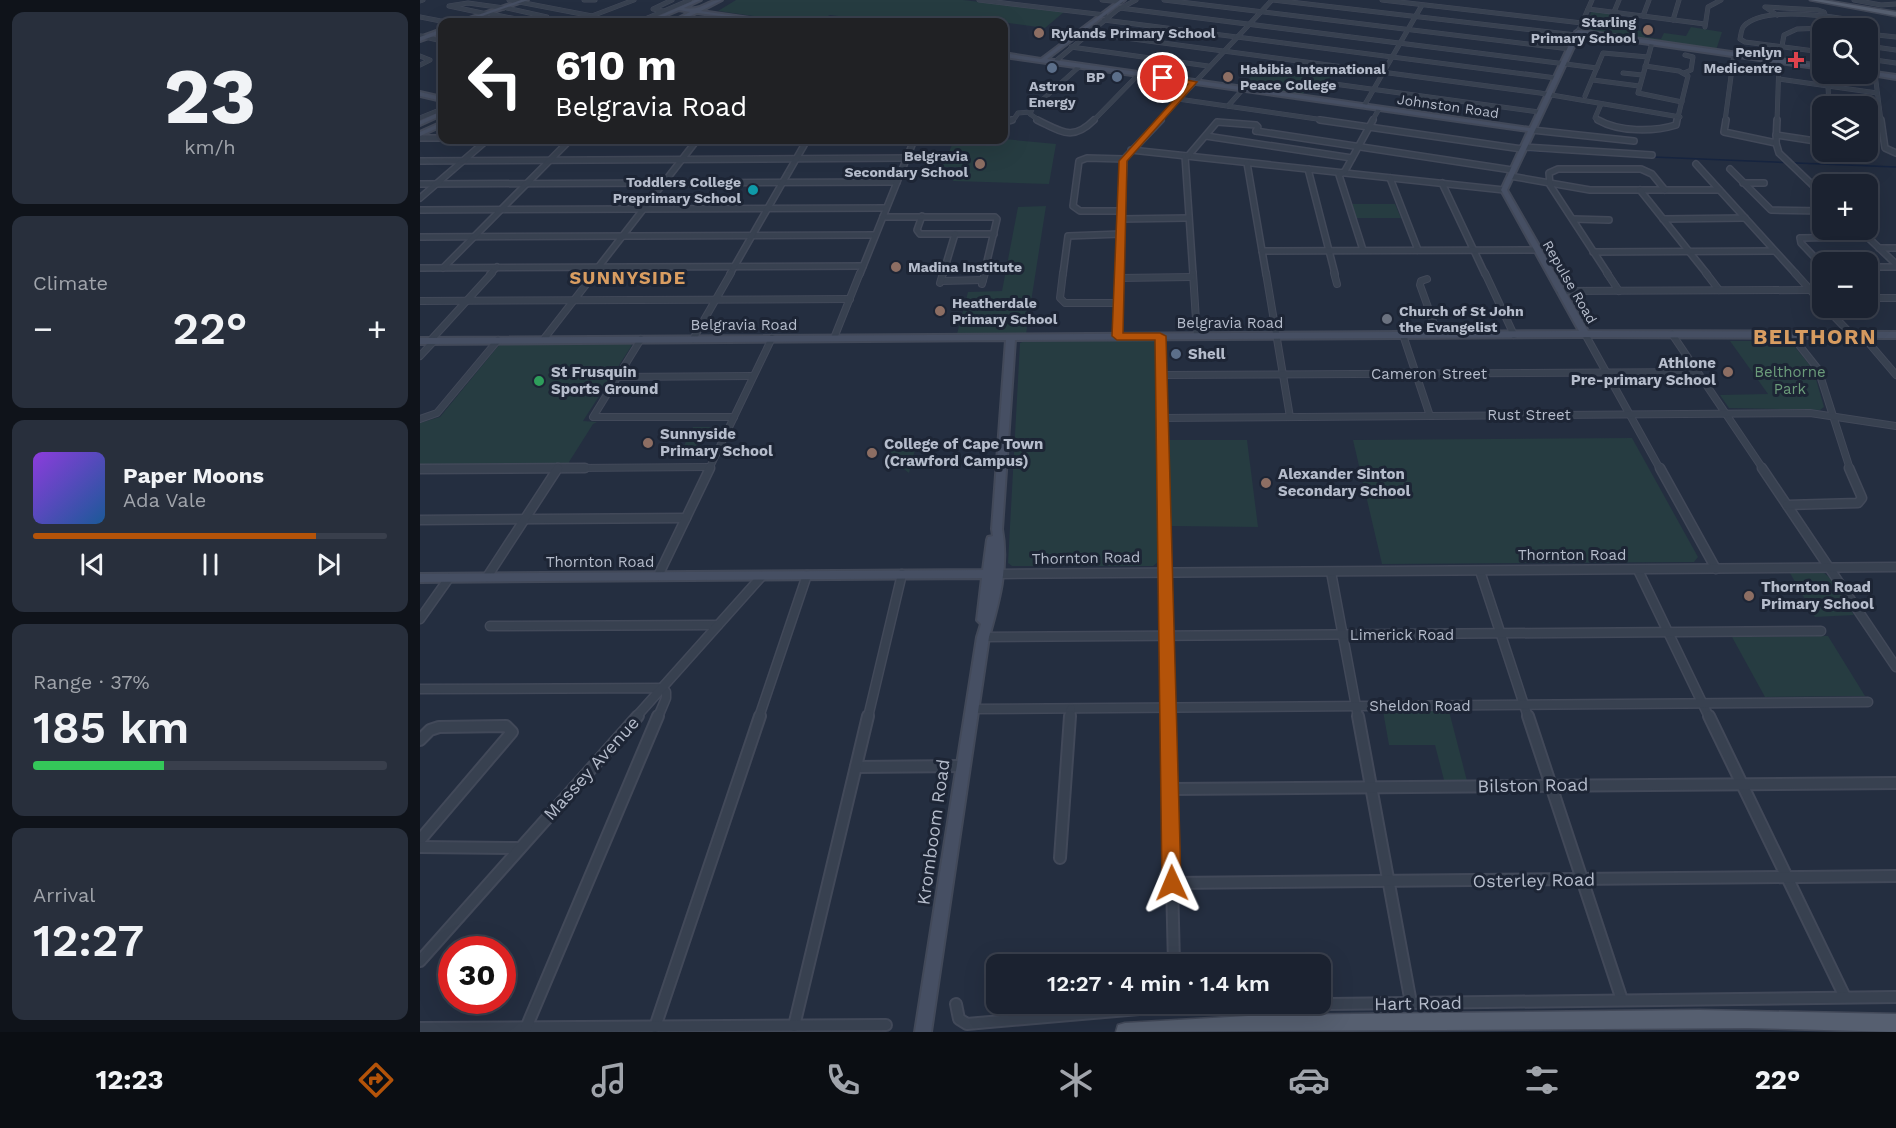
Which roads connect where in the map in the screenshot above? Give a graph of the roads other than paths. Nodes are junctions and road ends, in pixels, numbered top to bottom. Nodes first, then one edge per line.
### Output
1 (509, 0) edge
2 (531, 0) edge
3 (584, 0) edge
4 (595, 0) edge
5 (634, 0) edge
6 (672, 0) edge
7 (690, 0) edge
8 (699, 0) edge
9 (708, 0) edge
10 (720, 0) edge
11 (979, 0) edge
12 (1026, 0) edge
13 (1102, 0) edge
14 (1136, 0) edge
15 (1164, 0) edge
16 (1273, 0) edge
17 (1382, 0) edge
18 (1592, 0) edge
19 (1619, 0) edge
20 (1649, 0) edge
21 (1679, 0) edge
22 (1721, 0) edge
23 (1813, 0) edge
24 (1853, 0) edge
25 (1782, 1) edge
26 (523, 2) edge
27 (1121, 3) edge
28 (482, 4) junction
29 (1422, 4) junction
30 (1020, 5) junction
31 (1896, 6) edge
32 (711, 7) junction
33 (1789, 7) junction
34 (506, 8) junction
35 (465, 9) junction
36 (679, 9) junction
37 (1588, 9) junction
38 (686, 10) junction
39 (665, 11) junction
40 (699, 12) junction
41 (1262, 12) junction
42 (1614, 12) junction
43 (530, 13) junction
44 (489, 14) junction
45 (714, 14) junction
46 (1896, 14) edge
47 (1779, 15) junction
48 (592, 16) junction
49 (1643, 16) junction
50 (420, 17) edge
51 (1105, 17) junction
52 (1415, 17) junction
53 (1826, 17) junction
54 (475, 18) edge
55 (478, 18) edge
56 (514, 18) joint
57 (544, 18) edge
58 (587, 18) edge
59 (648, 18) edge
60 (658, 18) edge
61 (667, 18) edge
62 (683, 18) edge
63 (744, 18) edge
64 (1835, 18) edge
65 (438, 20) edge
66 (1673, 20) junction
67 (1582, 23) junction
68 (1250, 24) junction
69 (1812, 28) edge
70 (1407, 29) junction
71 (438, 31) edge
72 (1088, 33) junction
73 (1577, 34) junction
74 (1878, 35) edge
75 (422, 37) edge
76 (1238, 37) junction
77 (1896, 37) edge
78 (438, 40) edge
79 (1400, 43) junction
80 (1652, 43) junction
81 (1617, 44) dead end
82 (1071, 47) junction
83 (1782, 47) junction
84 (1878, 47) edge
85 (1570, 49) junction
86 (1896, 50) edge
87 (1222, 51) junction
88 (1812, 51) edge
89 (1614, 53) junction
90 (1734, 54) junction
91 (420, 56) edge
92 (1008, 56) edge
93 (1392, 57) junction
94 (1648, 57) junction
95 (1057, 60) dead end
96 (1878, 60) edge
97 (1041, 61) junction
98 (1779, 61) junction
99 (1692, 62) dead end
100 (1563, 63) junction
101 (1896, 63) edge
102 (420, 65) edge
103 (1080, 66) junction
104 (1208, 66) junction
105 (1646, 66) junction
106 (1812, 66) edge
107 (1597, 68) junction
108 (1383, 73) junction
109 (1623, 73) dead end
110 (1684, 73) junction
111 (1139, 74) junction
112 (1642, 75) junction
113 (1878, 75) edge
114 (1896, 77) edge
115 (1556, 78) junction
116 (1779, 79) junction
117 (1593, 80) junction
118 (1194, 82) junction
119 (1327, 83) dead end
120 (1874, 84) edge
121 (1639, 86) junction
122 (1828, 86) junction
123 (1243, 89) junction
124 (1374, 89) junction
125 (420, 92) edge
126 (1877, 93) junction
127 (1548, 95) junction
128 (438, 96) edge
129 (1586, 96) dead end
130 (1828, 96) edge
131 (1178, 99) junction
132 (1682, 102) junction
133 (1601, 104) junction
134 (1228, 106) junction
135 (1364, 106) junction
136 (1379, 109) junction
137 (1030, 112) junction
138 (1539, 112) junction
139 (438, 113) edge
140 (1680, 117) junction
141 (438, 120) edge
142 (420, 121) edge
143 (1008, 121) edge
144 (438, 126) edge
145 (1370, 127) junction
146 (420, 128) edge
147 (1532, 130) junction
148 (1256, 131) junction
149 (1776, 135) junction
150 (420, 136) edge
151 (1206, 136) junction
152 (438, 138) edge
153 (1812, 140) edge
154 (1634, 141) dead end
155 (1247, 142) junction
156 (1776, 143) junction
157 (482, 144) edge
158 (566, 144) edge
159 (694, 144) edge
160 (805, 144) edge
161 (912, 144) edge
162 (1358, 147) junction
163 (1523, 148) junction
164 (1131, 150) junction
165 (1896, 153) edge
166 (1652, 155) dead end
167 (1186, 156) junction
168 (906, 158) junction
169 (1352, 158) junction
170 (682, 159) junction
171 (796, 159) junction
172 (1124, 159) junction
173 (463, 160) junction
174 (549, 160) junction
175 (420, 161) edge
176 (1247, 163) junction
177 (1696, 164) dead end
178 (1308, 169) junction
179 (1730, 170) dead end
180 (1343, 173) junction
181 (1511, 173) junction
182 (1390, 178) junction
183 (897, 182) junction
184 (664, 183) junction
185 (782, 183) junction
186 (1442, 183) junction
187 (1549, 183) junction
188 (1743, 183) junction
189 (1764, 183) dead end
190 (420, 184) edge
191 (436, 184) junction
192 (526, 184) junction
193 (1812, 185) edge
194 (1504, 190) junction
195 (1640, 190) junction
196 (1665, 190) junction
197 (1719, 190) junction
198 (420, 198) edge
199 (768, 208) junction
200 (886, 208) junction
201 (501, 209) junction
202 (644, 209) junction
203 (420, 210) edge
204 (1121, 211) junction
205 (1812, 211) edge
206 (922, 216) junction
207 (883, 217) junction
208 (1188, 218) junction
209 (1745, 218) junction
210 (1122, 219) junction
211 (1573, 219) junction
212 (1609, 219) dead end
213 (1663, 219) junction
214 (955, 234) junction
215 (994, 234) junction
216 (1121, 234) junction
217 (875, 235) junction
218 (752, 236) junction
219 (420, 237) edge
220 (473, 237) junction
221 (622, 237) junction
222 (1812, 239) edge
223 (1871, 240) edge
224 (1879, 248) junction
225 (1896, 248) edge
226 (1329, 250) junction
227 (1363, 250) junction
228 (1418, 250) junction
229 (1473, 250) junction
230 (1536, 250) junction
231 (1262, 251) junction
232 (1688, 251) junction
233 (1774, 251) junction
234 (1593, 252) junction
235 (1812, 254) edge
236 (1896, 265) edge
237 (735, 266) junction
238 (863, 266) junction
239 (1878, 266) edge
240 (497, 267) junction
241 (599, 267) junction
242 (420, 268) edge
243 (443, 268) junction
244 (1192, 277) junction
245 (1120, 278) junction
246 (1428, 279) dead end
247 (1337, 284) dead end
248 (1719, 290) junction
249 (1810, 290) joint
250 (1560, 291) junction
251 (1619, 291) junction
252 (850, 298) junction
253 (1878, 298) edge
254 (1896, 298) edge
255 (716, 299) junction
256 (420, 300) edge
257 (467, 300) junction
258 (574, 300) junction
259 (1119, 303) junction
260 (1836, 318) edge
261 (1514, 334) junction
262 (1584, 334) junction
263 (1672, 334) junction
264 (1403, 335) junction
265 (1438, 335) junction
266 (1791, 335) junction
267 (1852, 335) junction
268 (1862, 335) junction
269 (1896, 335) edge
270 (1117, 336) junction
271 (1160, 336) junction
272 (1197, 336) junction
273 (1276, 336) junction
274 (834, 338) junction
275 (1011, 338) junction
276 (641, 339) junction
277 (693, 339) junction
278 (772, 339) junction
279 (498, 340) junction
280 (543, 340) junction
281 (428, 341) edge
282 (420, 356) edge
283 (1697, 372) junction
284 (1608, 373) junction
285 (1283, 374) junction
286 (1416, 374) junction
287 (1161, 375) junction
288 (1896, 375) edge
289 (753, 376) junction
290 (616, 377) junction
291 (1630, 414) junction
292 (1725, 414) junction
293 (1833, 415) junction
294 (1430, 416) junction
295 (734, 417) junction
296 (1162, 417) junction
297 (1290, 417) junction
298 (420, 419) edge
299 (1896, 426) edge
300 (710, 467) junction
301 (558, 468) junction
302 (420, 469) edge
303 (1787, 505) junction
304 (686, 518) junction
305 (420, 520) edge
306 (525, 520) junction
307 (1829, 567) junction
308 (1896, 567) edge
309 (1716, 569) junction
310 (1638, 570) junction
311 (1480, 571) junction
312 (1331, 572) junction
313 (1165, 573) junction
314 (902, 574) junction
315 (993, 574) junction
316 (807, 575) junction
317 (658, 576) junction
318 (762, 576) junction
319 (487, 577) junction
320 (420, 578) edge
321 (449, 578) junction
322 (420, 619) edge
323 (718, 625) junction
324 (490, 626) dead end
325 (1821, 631) dead end
326 (1668, 633) junction
327 (1501, 634) junction
328 (1342, 635) junction
329 (983, 637) junction
330 (1167, 637) junction
331 (1896, 667) edge
332 (662, 688) junction
333 (420, 689) edge
334 (1868, 702) dead end
335 (1702, 703) junction
336 (1524, 705) junction
337 (1355, 706) junction
338 (1169, 707) junction
339 (972, 709) junction
340 (1071, 709) junction
341 (420, 740) edge
342 (963, 766) junction
343 (856, 767) junction
344 (1896, 783) edge
345 (1741, 784) junction
346 (1550, 785) junction
347 (1371, 787) junction
348 (1170, 789) junction
349 (420, 840) edge
350 (420, 848) edge
351 (520, 849) junction
352 (1060, 858) dead end
353 (1896, 876) edge
354 (1786, 878) junction
355 (1581, 879) junction
356 (1388, 881) junction
357 (1172, 883) junction
358 (1173, 954) edge
359 (422, 955) edge
360 (1845, 997) junction
361 (1896, 997) edge
362 (1622, 1000) junction
363 (1411, 1003) junction
364 (956, 1004) dead end
365 (1331, 1004) edge
366 (1076, 1014) edge
367 (1896, 1023) edge
368 (886, 1025) dead end
369 (794, 1026) junction
370 (655, 1027) junction
371 (420, 1028) edge
372 (526, 1028) junction
373 (923, 1032) edge
374 (1125, 1032) edge

1 - 26 street
2 - 26 street
3 - 4 street
5 - 48 street
6 - 39 street
7 - 39 street
8 - 36 street
9 - 38 street
10 - 32 street
11 - 30 street
12 - 30 street
13 - 27 street
14 - 27 street
15 - 41 street
16 - 41 street
16 - 52 street
17 - 29 street
18 - 37 street
19 - 42 street
20 - 49 street
21 - 66 street
22 - 66 street
23 - 46 main road
24 - 31 street
25 - 33 street
26 - 34 street
26 - 48 street
27 - 51 street
27 - 68 street
28 - 34 street
28 - 35 street
28 - 35 street
29 - 52 street
29 - 67 street
30 - 51 street
32 - 40 street
32 - 45 street
33 - 47 street
33 - 53 street
34 - 43 street
34 - 44 street
35 - 44 street
36 - 38 street
36 - 60 street
37 - 42 street
37 - 67 street
38 - 40 street
38 - 61 street
39 - 59 street
40 - 45 street
40 - 62 street
41 - 68 street
41 - 70 street
42 - 49 street
43 - 56 street
43 - 57 street
44 - 54 street
44 - 55 street
44 - 56 street
45 - 63 street
47 - 53 street
47 - 83 street
48 - 58 street
49 - 66 street
50 - 65 street
51 - 72 street
51 - 76 street
51 - 97 street
52 - 70 street
52 - 73 street
53 - 64 street
67 - 73 street
68 - 76 street
68 - 79 street
69 - 83 street
70 - 79 street
70 - 85 street
71 - 75 street
72 - 82 street
72 - 87 street
73 - 80 street
73 - 85 street
74 - 77 street
75 - 78 street
76 - 87 street
76 - 93 street
79 - 93 street
79 - 100 street
80 - 90 street
80 - 94 street
81 - 89 street
82 - 95 street
82 - 104 street
83 - 88 street
83 - 98 street
84 - 86 street
85 - 100 street
87 - 104 street
87 - 108 street
89 - 94 street
89 - 107 street
90 - 98 street
90 - 156 street
91 - 102 street
92 - 97 street, Johnston Road
93 - 108 street
93 - 115 street
94 - 105 street
96 - 101 street
97 - 103 street, Johnston Road
98 - 106 street
98 - 116 street
99 - 110 street
100 - 107 street
100 - 115 street
103 - 111 street, Johnston Road
103 - 137 street
104 - 118 street
105 - 110 street
105 - 112 street
107 - 117 street
108 - 124 street
108 - 127 street
109 - 112 street
110 - 132 street
111 - 118 street, Johnston Road
111 - 137 street
112 - 121 street
113 - 114 street
115 - 127 street
116 - 122 street
116 - 149 street
117 - 121 street
117 - 129 street
118 - 123 street, Johnston Road
118 - 131 street
119 - 124 street
120 - 126 street
121 - 132 street
122 - 126 street
122 - 130 street
123 - 134 street
123 - 135 street, Johnston Road
124 - 135 street
124 - 138 street
125 - 128 street
126 - 165 street
127 - 133 street
127 - 138 street
131 - 134 street
131 - 164 street
132 - 140 street
133 - 140 street
133 - 140 street
134 - 145 street
135 - 136 street, Johnston Road
136 - 145 street
136 - 147 street, Johnston Road
137 - 143 street
138 - 147 street
139 - 142 street
141 - 146 street
144 - 150 street
145 - 162 street
145 - 163 street
147 - 154 street
147 - 163 street
148 - 151 street
148 - 155 street
148 - 162 street
149 - 153 street
149 - 156 street
150 - 152 street
151 - 155 street
151 - 167 street
155 - 169 street
156 - 193 street
157 - 173 street
158 - 174 street
159 - 170 street
160 - 171 street
161 - 168 street
162 - 169 street
162 - 181 street
163 - 166 street
163 - 181 street
164 - 167 street
164 - 172 street
167 - 176 street
167 - 208 street
168 - 171 street
168 - 183 street
169 - 180 street
170 - 171 street
170 - 174 street
170 - 184 street
171 - 185 street
172 - 204 street
172 - 204 street
173 - 174 street
173 - 175 street
173 - 191 street
174 - 192 street
176 - 178 street
176 - 231 street
177 - 197 street
178 - 180 street
178 - 226 street
179 - 188 street
180 - 182 street
180 - 227 street
181 - 187 street
181 - 194 street
182 - 186 street
182 - 228 street
183 - 185 street
183 - 200 street
184 - 185 street
184 - 192 street
184 - 202 street
185 - 199 street
186 - 194 street
186 - 229 street
187 - 195 street
187 - 196 street
187 - 211 street
188 - 189 street
188 - 205 street
190 - 191 street
191 - 192 street
191 - 198 street
192 - 201 street
194 - 230 street, Repulse Road
195 - 196 street
195 - 213 street
196 - 197 street
197 - 209 street
199 - 200 street
199 - 202 street
199 - 218 street
200 - 207 street
201 - 202 street
201 - 203 street
201 - 220 street
202 - 221 street
204 - 210 street
206 - 207 street
206 - 214 street
206 - 215 street
207 - 217 street
208 - 210 street
208 - 244 street
209 - 213 street
209 - 233 street
210 - 216 street
211 - 212 street
211 - 234 street
213 - 232 street
214 - 215 street
214 - 215 street
216 - 245 street
216 - 259 street
217 - 218 street
217 - 238 street
218 - 221 street
218 - 237 street
219 - 220 street
220 - 221 street
220 - 243 street
221 - 241 street
222 - 235 street
223 - 224 street
224 - 225 street
224 - 236 street
226 - 227 street
226 - 231 street
226 - 247 street
227 - 228 street
228 - 229 street
229 - 230 street
229 - 261 street
230 - 250 street, Repulse Road
231 - 273 street
232 - 233 street
232 - 234 street
232 - 248 street
233 - 249 street
234 - 251 street
236 - 239 street
237 - 238 street
237 - 241 street
237 - 255 street
238 - 252 street
240 - 241 street
240 - 243 street
240 - 257 street
241 - 258 street
242 - 243 street
244 - 245 street
244 - 272 street
245 - 259 street
246 - 265 street
248 - 249 street
248 - 251 street
250 - 251 street
250 - 262 street, Repulse Road
252 - 255 street
252 - 274 street
253 - 254 street
255 - 258 street
255 - 277 street
256 - 257 street
257 - 258 street
257 - 281 street
258 - 280 street
259 - 270 street
260 - 267 street
261 - 262 street, Belgravia Road
261 - 265 street, Belgravia Road
262 - 263 street, Belgravia Road
262 - 284 street, Repulse Road
263 - 266 street, Belgravia Road
263 - 283 street
264 - 265 street, Belgravia Road
264 - 273 street, Belgravia Road
264 - 286 street
266 - 267 street, Belgravia Road
266 - 293 street
267 - 268 street, Belgravia Road
268 - 269 street, Belgravia Road
268 - 288 street
270 - 271 street, Belgravia Road
270 - 275 street, Belgravia Road
271 - 272 street, Belgravia Road
271 - 287 street
272 - 273 street, Belgravia Road
273 - 285 street
274 - 275 street, Belgravia Road
274 - 278 street, Belgravia Road
275 - 315 street, Kromboom Road
276 - 277 street, Belgravia Road
276 - 280 street, Belgravia Road
276 - 290 street
277 - 278 street, Belgravia Road
278 - 289 street
279 - 280 street, Belgravia Road
279 - 281 street, Belgravia Road
279 - 298 street
281 - 282 street
283 - 284 street, Cameron Street
283 - 292 street
284 - 286 street, Cameron Street
284 - 291 street, Repulse Road
285 - 286 street, Cameron Street
285 - 287 street, Cameron Street
285 - 297 street
286 - 294 street
287 - 296 street
289 - 290 street
289 - 295 street
290 - 295 street
291 - 292 street, Rust Street
291 - 294 street, Rust Street
291 - 309 street, Repulse Road
292 - 293 street, Rust Street
292 - 303 street
293 - 299 street, Rust Street
293 - 303 street
294 - 297 street, Rust Street
295 - 300 street
296 - 297 street, Rust Street
296 - 313 street
300 - 301 street
300 - 304 street
301 - 302 street
301 - 306 street
303 - 307 street
304 - 306 street
304 - 317 street
305 - 306 street
306 - 319 street
307 - 308 street, Thornton Road
307 - 309 street, Thornton Road
307 - 331 street
309 - 310 street, Thornton Road
310 - 311 street, Thornton Road
310 - 326 street
311 - 312 street, Thornton Road
311 - 327 street
312 - 313 street, Thornton Road
312 - 328 street
313 - 315 street, Thornton Road
313 - 330 street
314 - 315 street, Thornton Road
314 - 316 street, Thornton Road
314 - 343 street
315 - 329 street, Kromboom Road
316 - 318 street, Thornton Road
316 - 370 street
317 - 318 street, Thornton Road
317 - 319 street, Thornton Road
318 - 323 street, Massey Avenue
319 - 321 street, Thornton Road
320 - 321 street, Thornton Road
321 - 322 street
323 - 324 street
323 - 332 street, Massey Avenue
325 - 326 street, Limerick Road
326 - 327 street, Limerick Road
326 - 335 street
327 - 328 street, Limerick Road
327 - 336 street
328 - 330 street, Limerick Road
328 - 337 street
329 - 330 street, Limerick Road
329 - 339 street, Kromboom Road
330 - 338 street
332 - 333 street
332 - 351 street, Massey Avenue
332 - 372 street
334 - 335 street, Sheldon Road
335 - 336 street, Sheldon Road
335 - 345 street
336 - 337 street, Sheldon Road
336 - 346 street
337 - 338 street, Sheldon Road
337 - 347 street
338 - 340 street, Sheldon Road
338 - 348 street
339 - 340 street, Sheldon Road
339 - 342 street, Kromboom Road
340 - 352 street
341 - 349 street
342 - 343 street
342 - 373 street, Kromboom Road
343 - 369 street
344 - 345 street, Bilston Road
345 - 346 street, Bilston Road
345 - 354 street
346 - 347 street, Bilston Road
346 - 355 street
347 - 348 street, Bilston Road
347 - 356 street
348 - 357 street
350 - 351 street
351 - 359 street, Massey Avenue
353 - 354 street, Osterley Road
354 - 355 street, Osterley Road
354 - 360 street
355 - 356 street, Osterley Road
355 - 362 street
356 - 357 street, Osterley Road
356 - 363 street
357 - 358 street
360 - 361 street, Hart Road
360 - 362 street, Hart Road
362 - 363 street, Hart Road
363 - 365 street, Hart Road
364 - 366 street, Hart Road
367 - 374 main road
368 - 369 street
369 - 370 street
370 - 372 street
371 - 372 street

